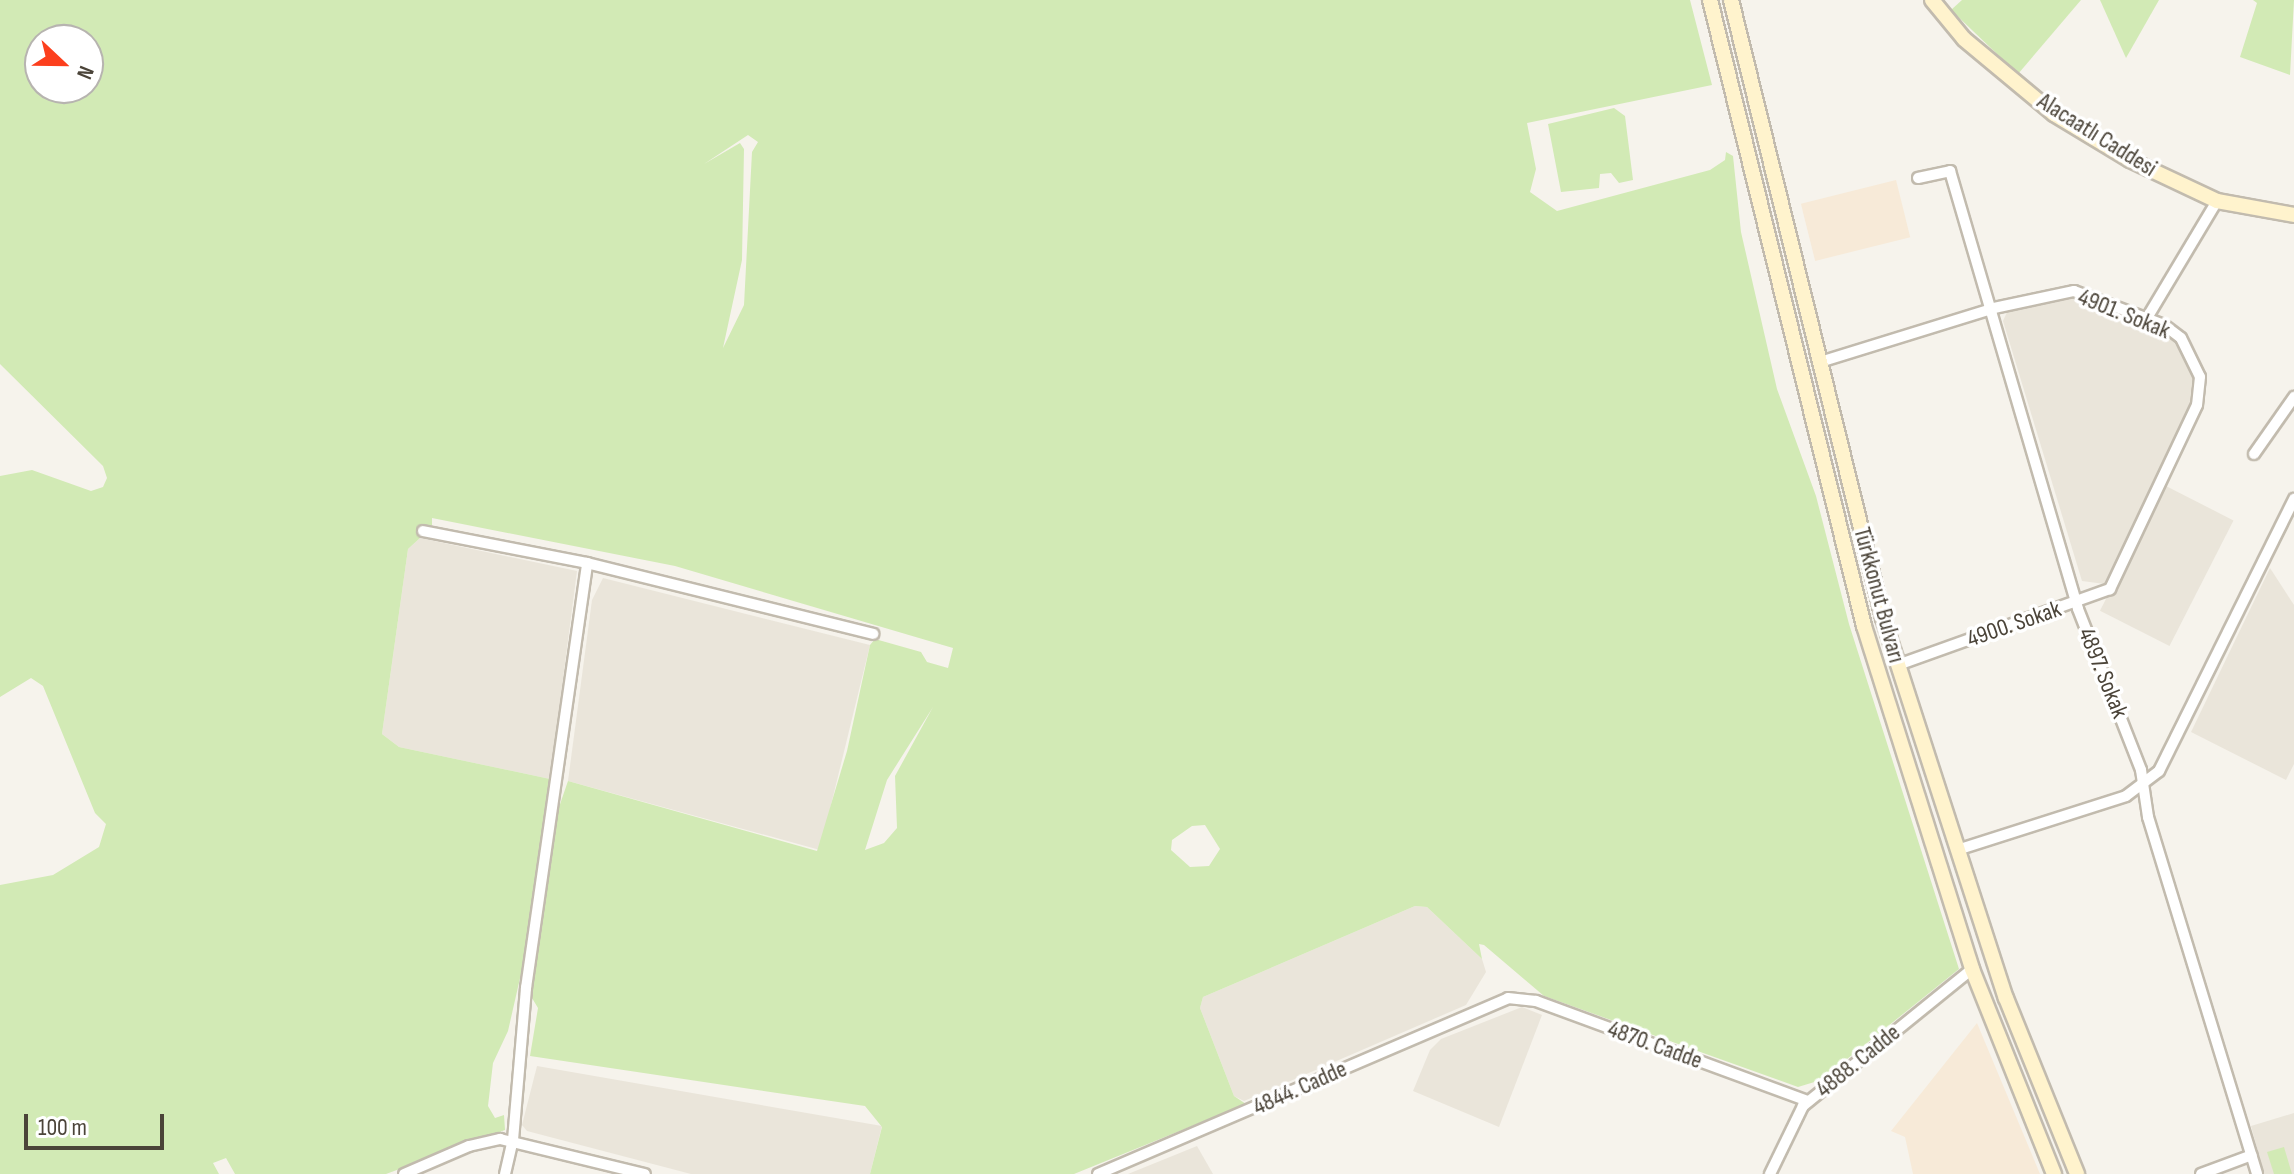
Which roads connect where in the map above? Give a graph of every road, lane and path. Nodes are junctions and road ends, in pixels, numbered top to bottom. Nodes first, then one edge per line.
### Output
1 (1710, 0) edge
2 (1731, 0) edge
3 (1932, 0) edge
4 (1918, 178) dead end
5 (2217, 201) junction
6 (2294, 215) edge
7 (1994, 308) junction
8 (2147, 318) junction
9 (1820, 362) junction
10 (2294, 397) edge
11 (2254, 454) dead end
12 (2159, 484) joint
13 (2294, 500) edge
14 (423, 531) dead end
15 (587, 563) junction
16 (2077, 601) junction
17 (873, 634) dead end
18 (1898, 665) junction
19 (2144, 786) junction
20 (1957, 850) junction
21 (1972, 969) junction
22 (1501, 999) joint
23 (1808, 1101) junction
24 (513, 1140) junction
25 (2252, 1155) junction
26 (404, 1174) edge
27 (505, 1174) edge
28 (645, 1174) edge
29 (1098, 1174) edge
30 (1770, 1174) edge
31 (2054, 1174) edge
32 (2077, 1174) edge
33 (2201, 1174) edge
34 (2257, 1174) edge

1 - 21 street, Türkkonut Bulvarı
2 - 9 street, Türkkonut Bulvarı
3 - 5 street, Alacaatlı Caddesi
4 - 7 street, 4897. Sokak
5 - 6 street, Alacaatlı Caddesi
5 - 8 street
7 - 8 street, 4901. Sokak
7 - 9 street, 4901. Sokak
7 - 16 street, 4897. Sokak
8 - 12 street, 4901. Sokak
9 - 18 street, Türkkonut Bulvarı
10 - 11 street
12 - 16 street, 4900. Sokak
13 - 19 street
14 - 15 street
15 - 17 street
15 - 24 street
16 - 18 street, 4900. Sokak
16 - 19 street, 4897. Sokak
18 - 20 street, Türkkonut Bulvarı
19 - 20 street
19 - 25 street, 4897. Sokak
20 - 32 street, Türkkonut Bulvarı
21 - 23 street, 4888. Cadde
21 - 31 street, Türkkonut Bulvarı
22 - 23 street, 4870. Cadde
22 - 29 street, 4844. Cadde
23 - 30 street, 4888. Cadde
24 - 26 street
24 - 27 street
24 - 28 street
25 - 33 street
25 - 34 street, 4897. Sokak

